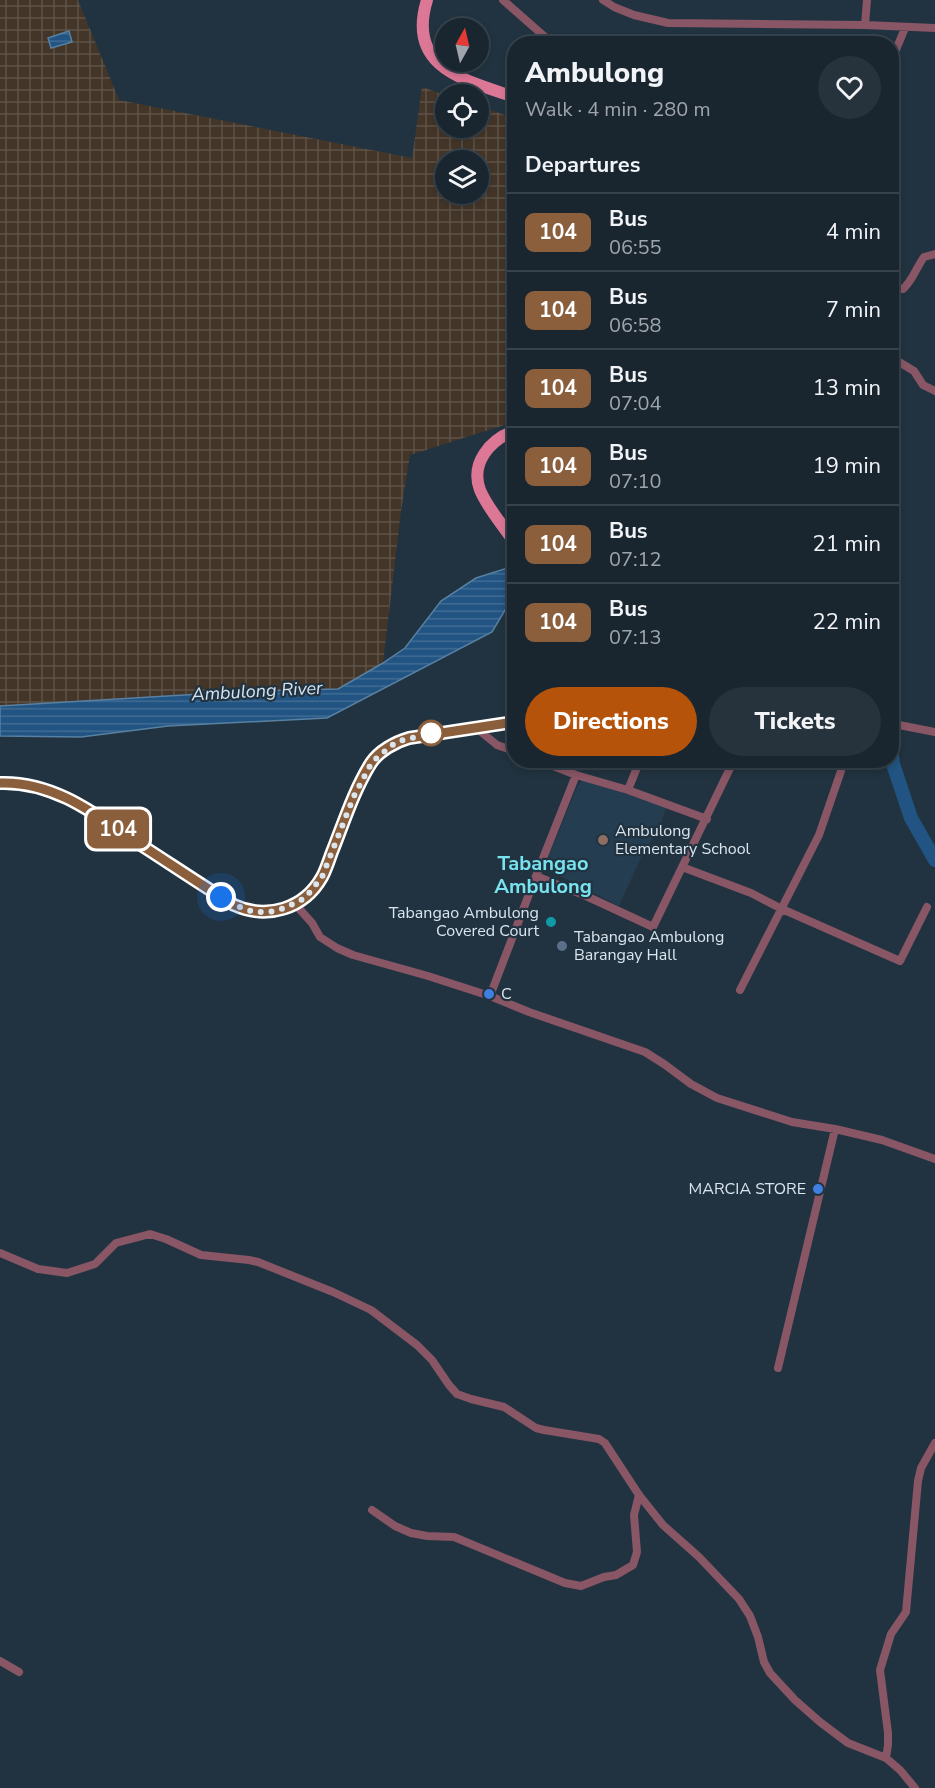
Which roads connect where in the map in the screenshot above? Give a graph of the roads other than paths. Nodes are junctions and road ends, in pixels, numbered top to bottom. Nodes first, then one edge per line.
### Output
1 (427, 0) edge
2 (503, 0) edge
3 (603, 0) edge
4 (867, 0) edge
5 (617, 4) edge
6 (865, 25) junction
7 (905, 28) junction
8 (933, 30) edge
9 (544, 36) edge
10 (899, 43) edge
11 (507, 95) edge
12 (935, 254) edge
13 (899, 289) edge
14 (899, 362) edge
15 (935, 391) edge
16 (507, 434) edge
17 (507, 532) edge
18 (507, 723) edge
19 (899, 725) dead end
20 (475, 727) junction
21 (935, 732) edge
22 (507, 749) edge
23 (558, 768) edge
24 (637, 768) edge
25 (730, 768) edge
26 (841, 771) dead end
27 (576, 775) junction
28 (0, 783) edge
29 (628, 790) junction
30 (707, 819) junction
31 (682, 867) junction
32 (536, 876) junction
33 (295, 904) junction
34 (927, 907) dead end
35 (782, 909) junction
36 (740, 990) dead end
37 (490, 996) junction
38 (836, 1129) junction
39 (935, 1159) edge
40 (0, 1253) edge
41 (778, 1368) dead end
42 (935, 1443) edge
43 (639, 1495) junction
44 (372, 1510) dead end
45 (0, 1661) edge
46 (19, 1672) dead end
47 (886, 1758) junction
48 (915, 1788) edge

1 - 11 main road
2 - 9 street
3 - 5 street
4 - 6 street
5 - 6 street
6 - 7 street
7 - 8 street
7 - 10 street
12 - 13 street
14 - 15 street
16 - 17 main road
18 - 20 main road
19 - 21 street
20 - 22 street
20 - 33 main road
23 - 27 street
24 - 29 street
25 - 30 street
26 - 35 street
27 - 29 street
27 - 32 street
28 - 33 main road
29 - 30 street
30 - 31 street
31 - 32 street
31 - 35 street
32 - 37 street
33 - 37 street
34 - 35 street
35 - 36 street
37 - 38 street
38 - 39 street
38 - 41 street
40 - 43 street
42 - 47 street
43 - 44 street
43 - 47 street
45 - 46 street
47 - 48 street

